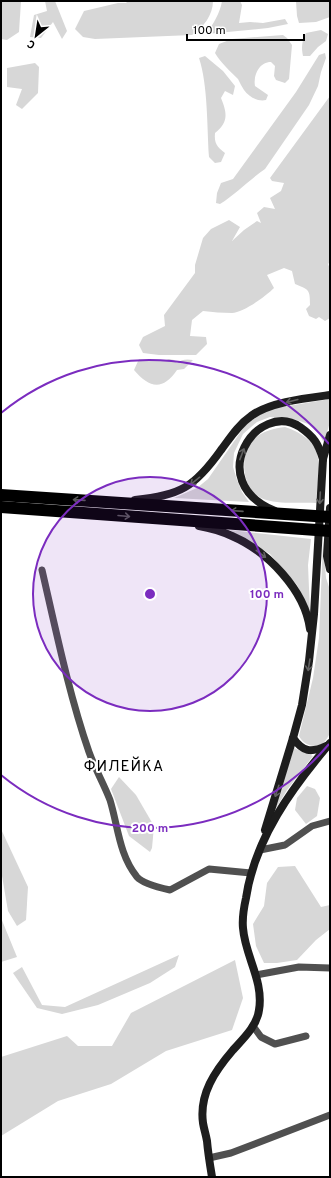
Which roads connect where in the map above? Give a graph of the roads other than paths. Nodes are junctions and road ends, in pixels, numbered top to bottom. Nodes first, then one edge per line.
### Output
1 (330, 395) edge
2 (330, 435) edge
3 (323, 459) junction
4 (1, 495) edge
5 (108, 502) junction
6 (1, 506) edge
7 (330, 508) edge
8 (286, 514) junction
9 (330, 517) edge
10 (159, 519) junction
11 (330, 531) edge
12 (330, 569) edge
13 (42, 570) dead end
14 (312, 641) junction
15 (293, 738) junction
16 (329, 744) edge
17 (330, 821) edge
18 (260, 850) junction
19 (250, 873) junction
20 (330, 968) edge
21 (256, 975) junction
22 (254, 1026) junction
23 (306, 1036) dead end
24 (330, 1115) edge
25 (209, 1158) junction
26 (212, 1177) edge

1 -> 5 street
2 - 3 street
8 -> 3 street
3 -> 14 street
5 -> 4 highway
8 -> 5 highway
6 -> 10 highway
7 - 12 street
8 - 9 highway
10 - 11 highway
10 -> 14 street
13 - 19 street
14 -> 15 street
15 - 16 street
15 -> 18 street
16 - 18 street
17 - 18 street
18 - 19 street
19 - 21 street
20 - 21 street
21 - 22 street
22 - 23 street
22 - 25 street
24 - 25 street
25 - 26 street

